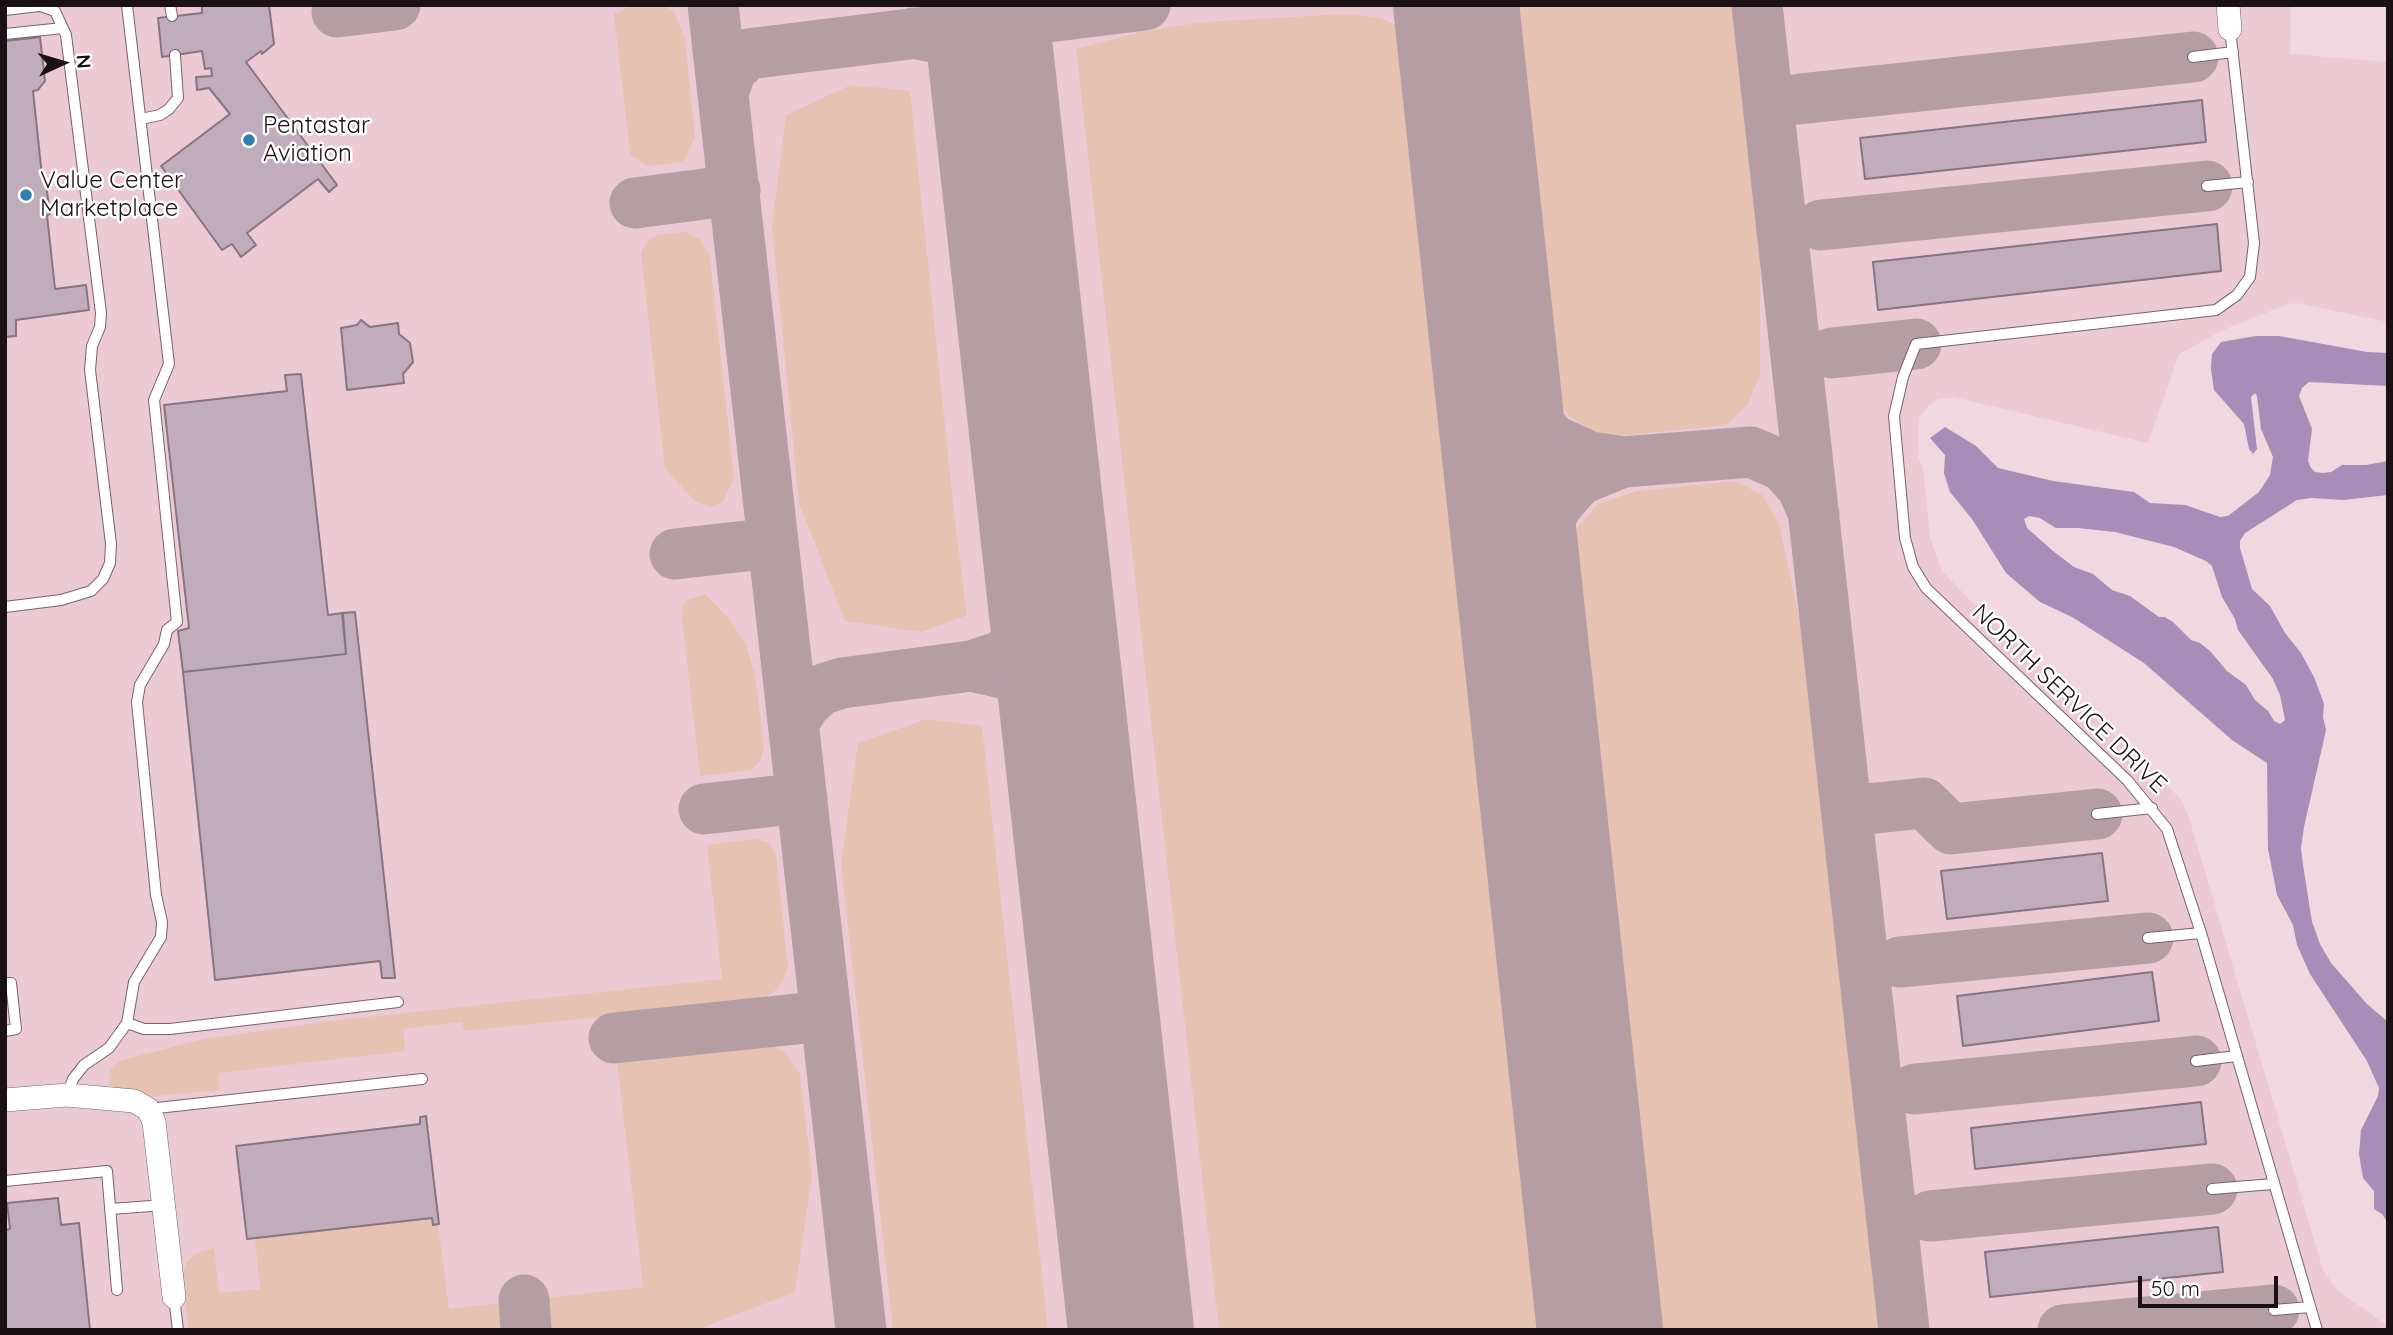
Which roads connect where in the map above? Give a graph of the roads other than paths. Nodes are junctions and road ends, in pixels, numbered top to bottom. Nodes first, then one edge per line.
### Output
1 (127, 5) edge
2 (2228, 5) edge
3 (38, 6) edge
4 (5, 10) edge
5 (63, 28) junction
6 (5, 34) edge
7 (2232, 41) junction
8 (175, 55) dead end
9 (2193, 57) dead end
10 (141, 119) junction
11 (2248, 182) junction
12 (2207, 186) dead end
13 (5, 607) edge
14 (2152, 808) junction
15 (2096, 814) dead end
16 (2201, 933) junction
17 (2148, 937) dead end
18 (5, 984) edge
19 (398, 1002) dead end
20 (127, 1023) junction
21 (5, 1031) edge
22 (2236, 1056) junction
23 (2196, 1061) dead end
24 (422, 1079) dead end
25 (67, 1095) junction
26 (5, 1100) edge
27 (148, 1109) junction
28 (5, 1181) edge
29 (2273, 1184) junction
30 (2212, 1189) dead end
31 (163, 1205) junction
32 (111, 1209) junction
33 (117, 1290) dead end
34 (174, 1297) joint
35 (2310, 1307) junction
36 (2274, 1310) dead end
37 (178, 1330) edge
38 (2316, 1330) edge

1 - 10 lane
2 - 7 street
3 - 4 lane
3 - 5 lane
5 - 6 lane
5 - 13 lane
7 - 9 lane
7 - 11 lane
8 - 10 lane
10 - 20 lane
11 - 12 lane
11 - 14 lane, NORTH SERVICE DRIVE
14 - 15 lane
14 - 16 lane, NORTH SERVICE DRIVE
16 - 17 lane
16 - 22 lane, NORTH SERVICE DRIVE
18 - 21 lane
19 - 20 lane
20 - 25 lane
22 - 23 lane
22 - 29 lane, NORTH SERVICE DRIVE
24 - 27 lane
25 - 26 street
25 - 27 street
27 - 31 street
28 - 32 lane
29 - 30 lane
29 - 35 lane, NORTH SERVICE DRIVE
31 - 32 lane
31 - 34 street
32 - 33 lane
34 - 37 lane
35 - 36 lane
35 - 38 lane, NORTH SERVICE DRIVE

